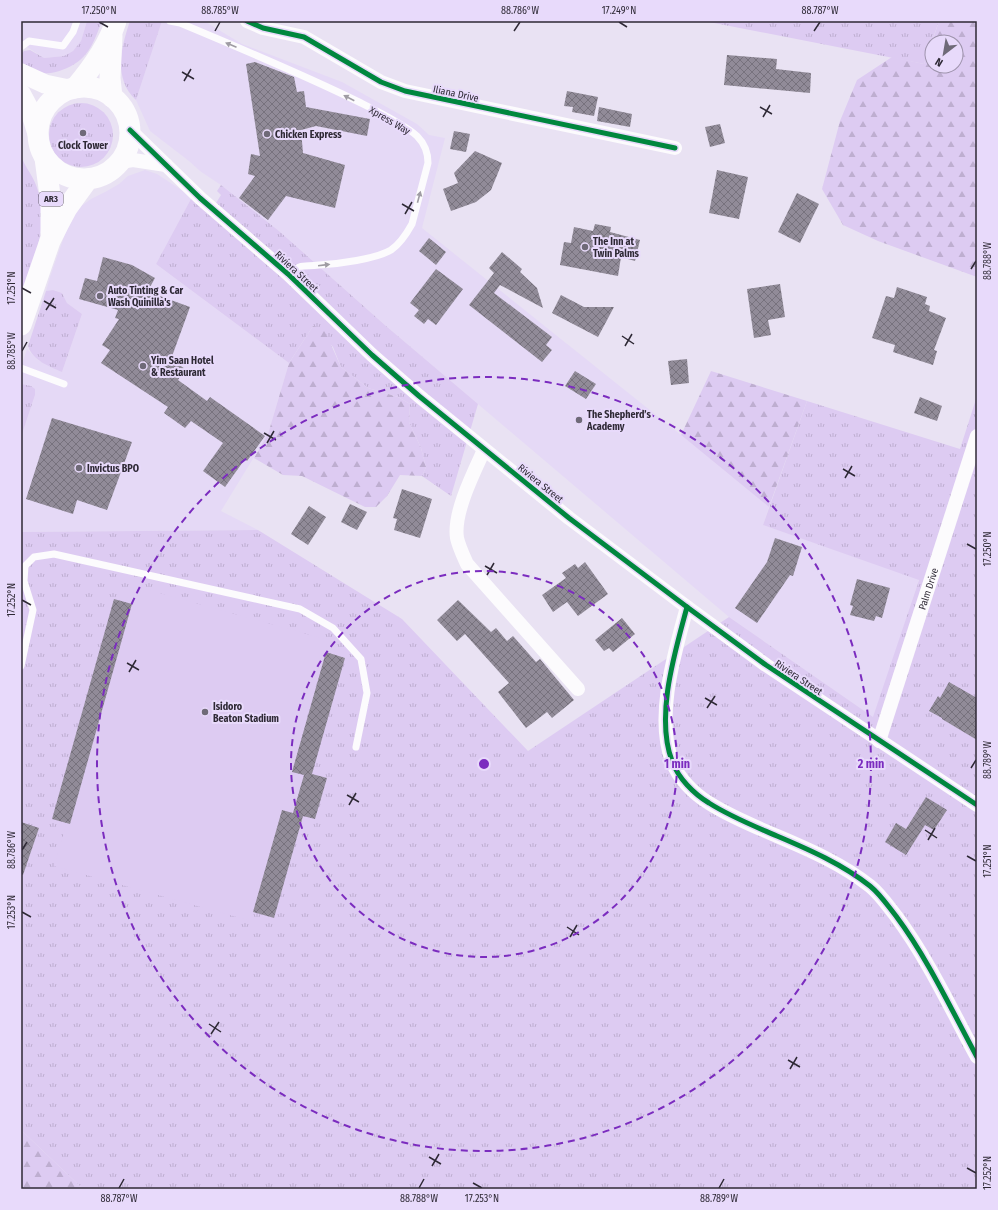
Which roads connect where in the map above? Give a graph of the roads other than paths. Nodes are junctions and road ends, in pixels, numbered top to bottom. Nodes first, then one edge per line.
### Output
1 (77, 21) edge
2 (170, 21) edge
3 (246, 21) edge
4 (114, 27) edge
5 (21, 47) edge
6 (21, 73) edge
7 (72, 89) junction
8 (21, 93) edge
9 (112, 96) junction
10 (130, 130) junction
11 (37, 134) junction
12 (675, 148) dead end
13 (45, 158) junction
14 (120, 162) junction
15 (166, 165) junction
16 (88, 179) junction
17 (50, 241) junction
18 (288, 274) junction
19 (21, 326) edge
20 (21, 368) edge
21 (64, 384) dead end
22 (977, 436) edge
23 (484, 450) junction
24 (687, 607) junction
25 (21, 666) edge
26 (578, 689) dead end
27 (879, 741) junction
28 (356, 747) dead end
29 (977, 805) edge
30 (977, 1057) edge

1 - 5 lane
18 -> 2 lane, Xpress Way
3 - 12 street, Iliana Drive
4 - 7 main road
4 - 9 main road
6 - 7 main road
7 - 9 main road
7 - 11 main road
8 - 11 main road
9 - 10 main road
10 - 14 main road
10 - 15 street, Riviera Street
11 - 13 main road
13 - 16 main road
13 - 17 main road, AR3
14 - 15 street
14 - 16 main road
15 - 18 street, Riviera Street
16 - 17 main road, AR3
17 - 19 main road, AR3
18 - 23 street, Riviera Street
20 - 21 lane
22 - 27 street, Palm Drive
23 - 24 street, Riviera Street
23 - 26 street
24 - 27 street, Riviera Street
24 - 30 street
25 - 28 lane
27 - 29 street, Riviera Street

